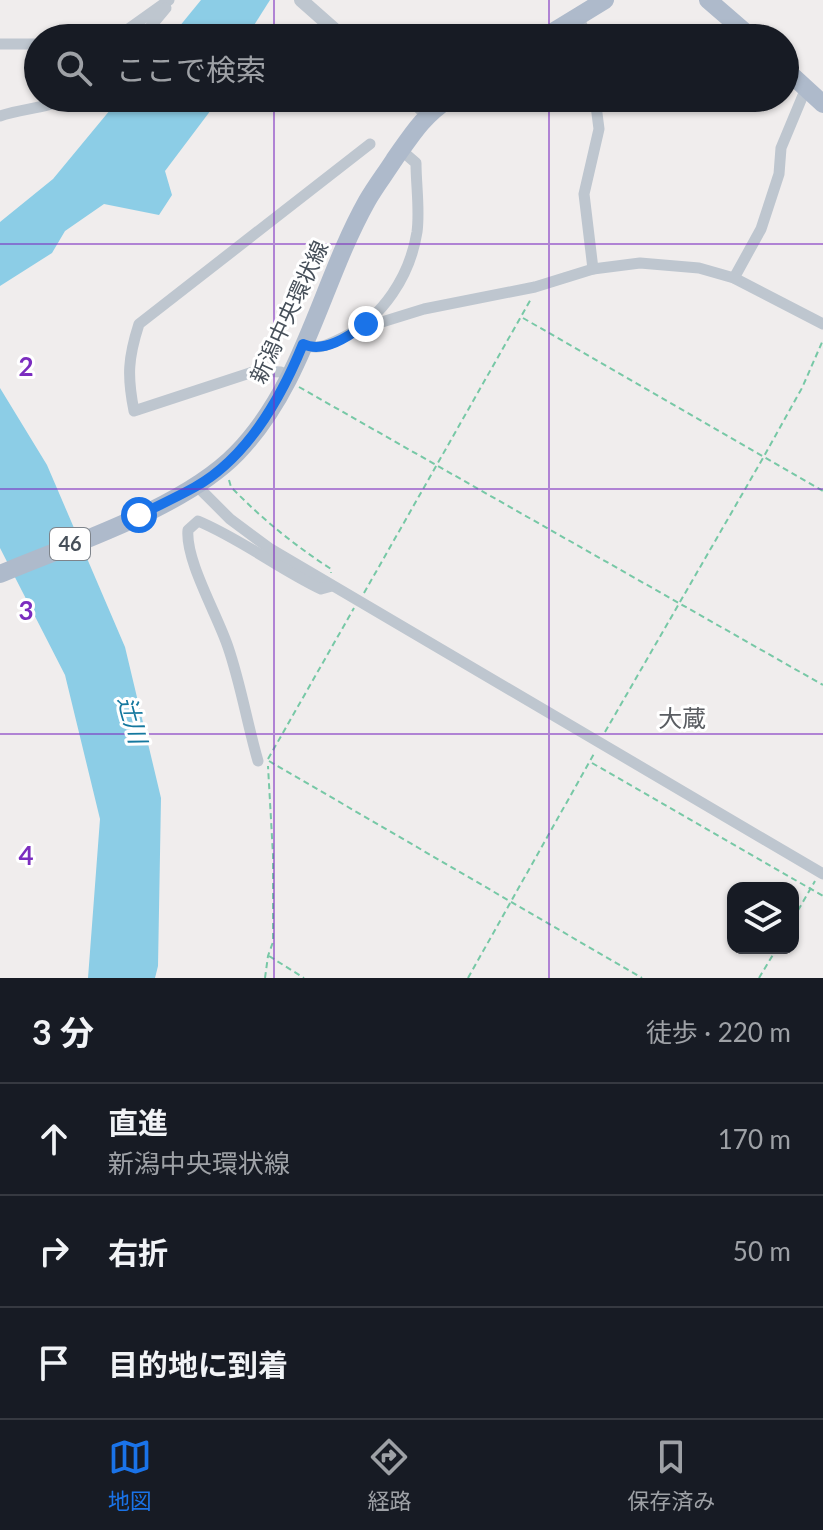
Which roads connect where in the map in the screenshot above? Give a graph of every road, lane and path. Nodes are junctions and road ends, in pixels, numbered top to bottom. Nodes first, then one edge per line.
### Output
1 (171, 0) edge
2 (301, 0) edge
3 (605, 0) edge
4 (708, 0) edge
5 (578, 17) junction
6 (136, 24) edge
7 (152, 24) edge
8 (328, 24) edge
9 (566, 24) edge
10 (581, 24) edge
11 (736, 24) edge
12 (0, 44) edge
13 (24, 44) edge
14 (799, 82) edge
15 (806, 88) junction
16 (823, 104) edge
17 (799, 105) edge
18 (24, 108) edge
19 (430, 112) edge
20 (597, 112) edge
21 (796, 112) edge
22 (427, 114) joint
23 (0, 116) edge
24 (370, 144) dead end
25 (401, 150) junction
26 (593, 269) junction
27 (734, 278) junction
28 (535, 287) junction
29 (521, 318) junction
30 (366, 324) junction
31 (823, 324) edge
32 (823, 340) edge
33 (303, 344) junction
34 (289, 379) junction
35 (763, 458) junction
36 (436, 464) junction
37 (229, 480) dead end
38 (197, 486) junction
39 (823, 491) edge
40 (0, 574) edge
41 (332, 586) junction
42 (678, 603) junction
43 (356, 605) junction
44 (823, 685) edge
45 (600, 743) junction
46 (263, 761) junction
47 (590, 762) junction
48 (823, 874) edge
49 (811, 888) junction
50 (823, 896) edge
51 (512, 902) junction
52 (799, 909) edge
53 (773, 954) edge
54 (268, 956) junction
55 (265, 978) edge
56 (304, 978) edge
57 (468, 978) edge
58 (642, 978) edge
59 (759, 978) edge

1 - 6 street
1 - 7 street
2 - 8 street
3 - 5 main road
4 - 11 main road
5 - 9 main road
5 - 10 street
12 - 13 street
14 - 15 main road
15 - 16 main road
15 - 17 street
18 - 23 street
19 - 22 main road, 新潟中央環状線 / 46
20 - 26 street
21 - 27 street
22 - 25 main road, 新潟中央環状線 / 46
24 - 34 street
25 - 30 street
25 - 33 main road, 新潟中央環状線 / 46
26 - 27 street
26 - 28 street
27 - 31 street
28 - 29 path
28 - 30 street
29 - 35 path
29 - 36 path
30 - 33 street
32 - 35 path
33 - 34 main road, 新潟中央環状線 / 46
34 - 36 path
34 - 38 main road, 新潟中央環状線 / 46
35 - 39 path
35 - 42 path
36 - 42 path
36 - 43 path
37 - 41 path
38 - 40 main road, 新潟中央環状線 / 46
38 - 41 street
41 - 43 street
41 - 46 street
42 - 44 path
42 - 45 path
43 - 45 street
43 - 46 path
45 - 47 path
45 - 48 street
46 - 51 path
46 - 54 path
47 - 49 path
47 - 51 path
49 - 50 path
49 - 52 path
51 - 57 path
51 - 58 path
53 - 59 path
54 - 55 path
54 - 56 path

